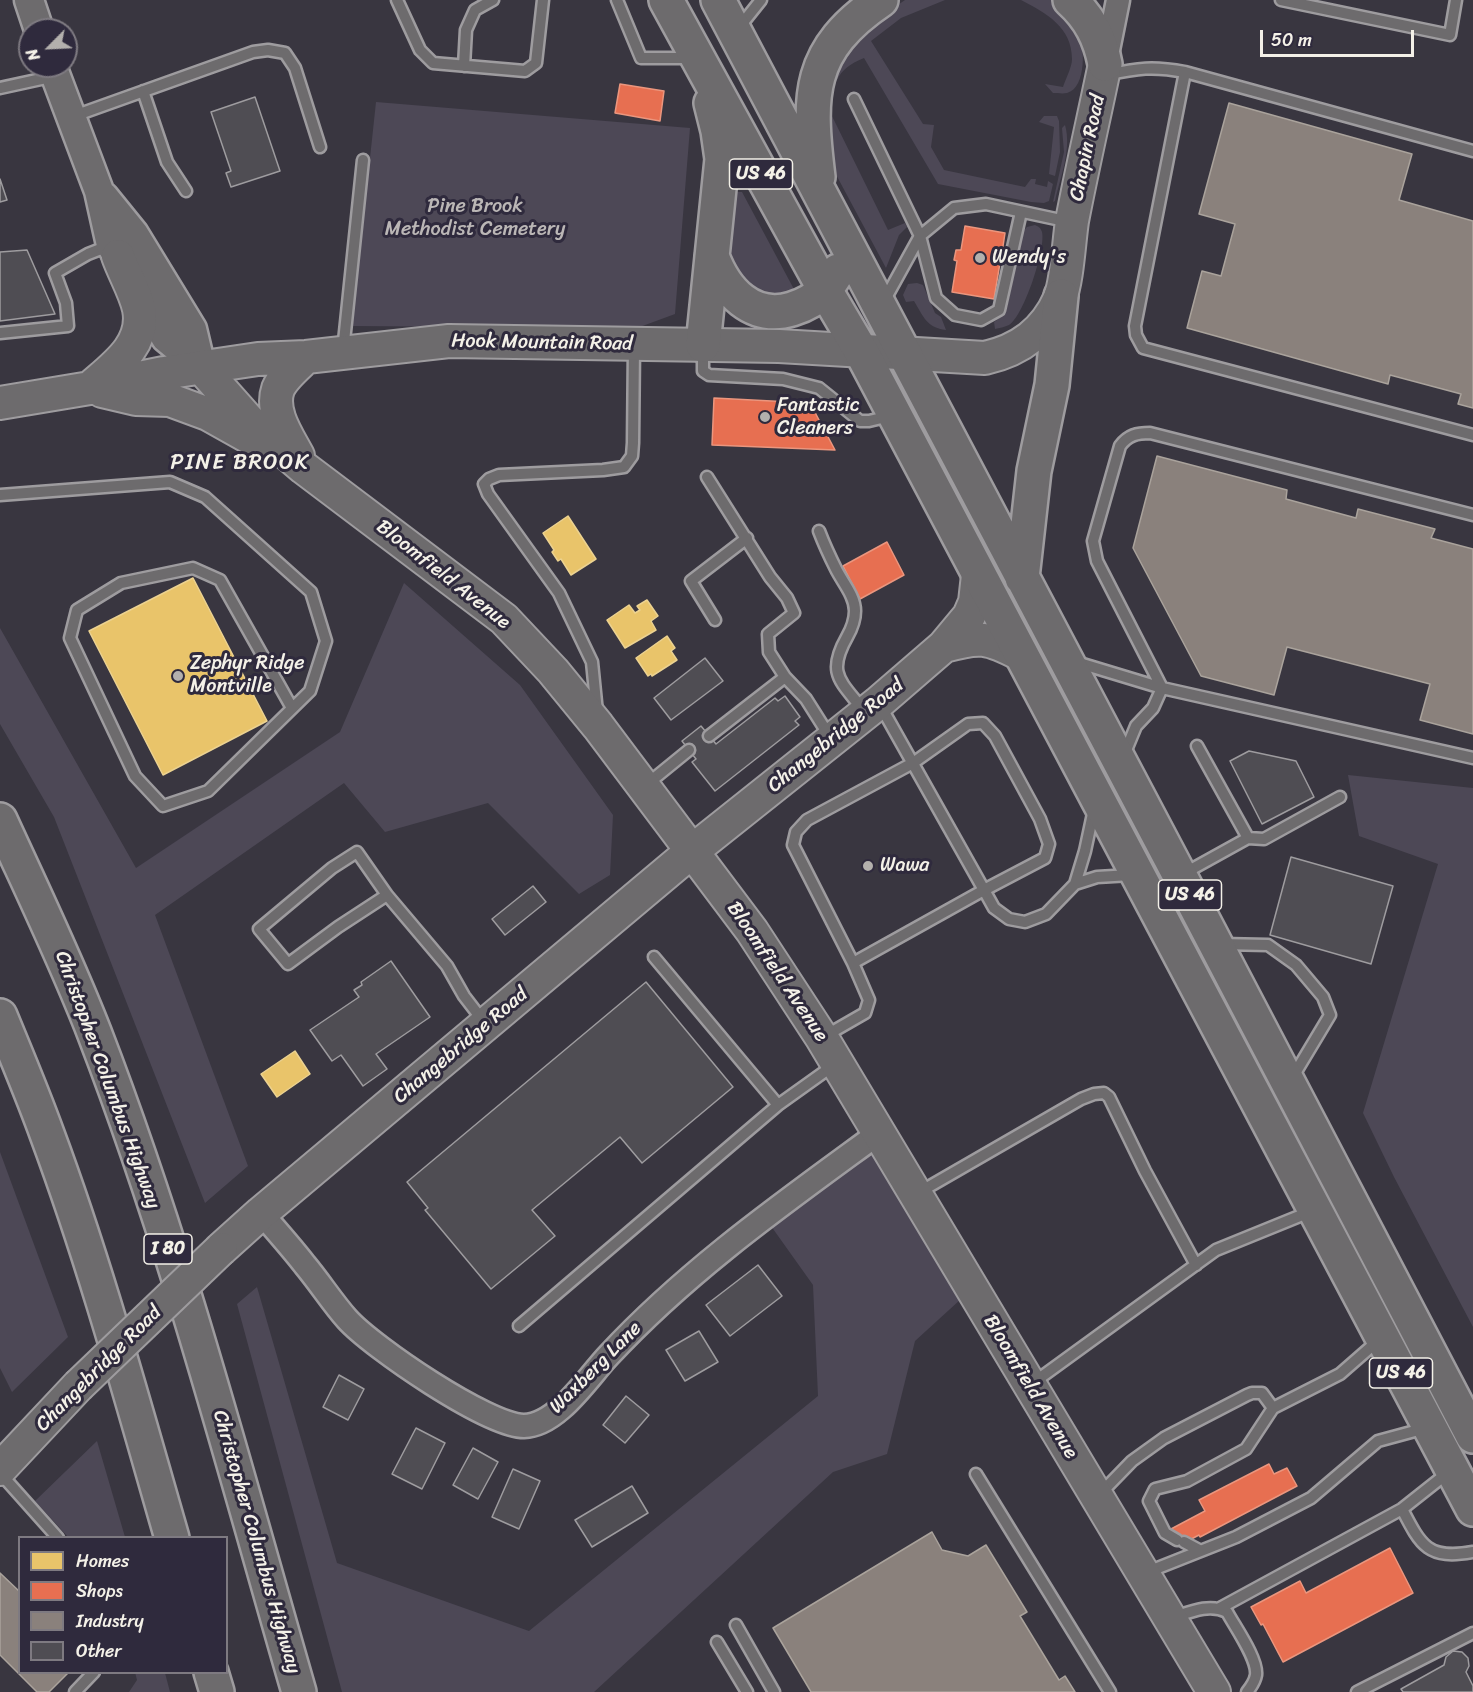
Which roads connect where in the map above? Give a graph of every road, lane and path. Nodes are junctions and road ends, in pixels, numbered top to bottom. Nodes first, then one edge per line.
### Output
1 (29, 0) edge
2 (396, 0) edge
3 (493, 0) edge
4 (543, 0) edge
5 (617, 0) edge
6 (666, 0) edge
7 (718, 0) edge
8 (762, 0) edge
9 (881, 0) edge
10 (1070, 0) edge
11 (1118, 0) edge
12 (1281, 0) edge
13 (1456, 0) edge
14 (35, 18) edge
15 (735, 33) junction
16 (697, 58) junction
17 (465, 66) junction
18 (1104, 70) junction
19 (1185, 72) junction
20 (31, 78) edge
21 (56, 78) edge
22 (0, 88) edge
23 (143, 92) junction
24 (854, 99) dead end
25 (70, 118) junction
26 (320, 147) dead end
27 (1473, 151) edge
28 (363, 160) dead end
29 (99, 191) junction
30 (186, 191) dead end
31 (820, 194) junction
32 (1021, 212) junction
33 (1072, 222) junction
34 (920, 236) junction
35 (115, 250) junction
36 (850, 252) junction
37 (712, 256) junction
38 (825, 290) junction
39 (1061, 296) junction
40 (880, 308) junction
41 (0, 333) edge
42 (634, 344) junction
43 (703, 345) junction
44 (861, 351) junction
45 (343, 352) junction
46 (904, 354) junction
47 (306, 357) junction
48 (201, 367) junction
49 (90, 388) junction
50 (0, 403) edge
51 (895, 415) junction
52 (1473, 435) edge
53 (304, 468) junction
54 (707, 477) dead end
55 (0, 495) edge
56 (1473, 515) edge
57 (819, 531) dead end
58 (747, 538) junction
59 (978, 574) junction
60 (1022, 578) junction
61 (715, 620) dead end
62 (944, 646) junction
63 (1020, 654) junction
64 (1064, 658) junction
65 (785, 677) junction
66 (1162, 688) junction
67 (292, 708) junction
68 (872, 708) junction
69 (598, 726) junction
70 (709, 736) dead end
71 (832, 740) junction
72 (1197, 746) dead end
73 (689, 750) dead end
74 (1473, 758) edge
75 (913, 763) junction
76 (1121, 764) junction
77 (643, 787) junction
78 (1096, 797) junction
79 (1340, 797) dead end
80 (0, 820) edge
81 (1248, 838) junction
82 (692, 852) junction
83 (1138, 874) junction
84 (1180, 876) junction
85 (1075, 884) junction
86 (984, 890) junction
87 (387, 895) junction
88 (1215, 944) junction
89 (654, 957) dead end
90 (853, 963) junction
91 (0, 1016) edge
92 (486, 1024) junction
93 (830, 1050) junction
94 (1288, 1085) junction
95 (778, 1105) junction
96 (879, 1133) junction
97 (916, 1195) junction
98 (1315, 1209) junction
99 (261, 1213) junction
100 (1196, 1265) junction
101 (519, 1326) dead end
102 (1382, 1337) junction
103 (1030, 1386) junction
104 (1273, 1408) junction
105 (1429, 1427) junction
106 (1473, 1436) edge
107 (1452, 1469) junction
108 (0, 1471) edge
109 (976, 1474) dead end
110 (1097, 1497) junction
111 (1402, 1509) junction
112 (1473, 1509) edge
113 (56, 1536) edge
114 (171, 1536) edge
115 (1199, 1550) junction
116 (1473, 1552) edge
117 (1143, 1574) junction
118 (1220, 1608) junction
119 (1170, 1619) junction
120 (736, 1625) dead end
121 (1473, 1633) edge
122 (717, 1642) dead end
123 (92, 1674) edge
124 (212, 1674) edge
125 (1375, 1688) edge
126 (75, 1692) edge
127 (217, 1692) edge
128 (299, 1692) edge
129 (747, 1692) edge
130 (774, 1692) edge
131 (1110, 1692) edge
132 (1214, 1692) edge
133 (1247, 1692) edge
134 (1357, 1692) edge

1 - 14 street
2 - 17 lane
3 - 17 lane
4 - 17 lane
5 - 16 lane
6 - 16 highway, US 46
7 - 15 highway, US 46
8 - 15 lane
9 - 31 highway
10 - 18 highway
11 - 18 street, Chapin Road
12 - 13 lane
15 - 31 highway, US 46
16 - 37 highway
16 - 38 highway, US 46
18 - 19 lane
18 - 33 main road, Chapin Road
19 - 27 lane
19 - 52 lane
20 - 22 lane
21 - 25 street, Bloomfield Avenue
23 - 25 lane
23 - 26 lane
23 - 30 lane
24 - 34 lane
25 - 29 street, Bloomfield Avenue
28 - 45 lane
29 - 35 street, Bloomfield Avenue
29 - 48 street, Bloomfield Avenue
31 - 36 highway, US 46
32 - 33 lane
32 - 34 lane
32 - 34 lane
33 - 39 main road, Chapin Road
34 - 40 lane
35 - 41 lane
35 - 48 street, Bloomfield Avenue
35 - 49 main road
36 - 38 highway
36 - 40 highway, US 46
37 - 38 highway
37 - 43 highway
38 - 44 highway, US 46
39 - 46 main road, Hook Mountain Road
39 - 60 highway
40 - 46 highway, US 46
42 - 43 main road, Hook Mountain Road
42 - 45 main road, Hook Mountain Road
42 - 69 lane
43 - 44 main road, Hook Mountain Road
43 - 51 lane
44 - 46 main road, Hook Mountain Road
44 - 51 highway, US 46
45 - 47 main road, Hook Mountain Road
46 - 60 highway, US 46
47 - 48 main road, Hook Mountain Road
47 - 53 main road
48 - 49 main road, Hook Mountain Road
48 - 53 main road, Bloomfield Avenue
49 - 50 main road, Hook Mountain Road
49 - 53 main road
51 - 59 highway, US 46
53 - 69 main road, Bloomfield Avenue
54 - 58 lane
55 - 67 lane
56 - 66 lane
57 - 68 lane
58 - 61 lane
58 - 65 lane
59 - 62 main road, Changebridge Road
59 - 63 highway, US 46
60 - 64 highway, US 46
62 - 63 main road, Changebridge Road
62 - 68 main road, Changebridge Road
63 - 78 highway, US 46
64 - 66 lane
64 - 76 highway, US 46
65 - 70 lane
65 - 71 lane
66 - 74 lane
66 - 76 lane
67 - 67 lane
68 - 71 main road, Changebridge Road
68 - 75 lane
69 - 77 main road, Bloomfield Avenue
71 - 82 main road, Changebridge Road
72 - 81 lane
73 - 77 lane
75 - 86 lane
75 - 86 lane
75 - 90 lane
76 - 84 highway, US 46
77 - 82 main road, Bloomfield Avenue
78 - 83 highway, US 46
78 - 85 lane
79 - 81 lane
80 - 128 highway, Christopher Columbus Highway / I 80
81 - 84 lane
82 - 92 main road, Changebridge Road
82 - 93 main road, Bloomfield Avenue
83 - 85 lane
83 - 98 highway, US 46
84 - 88 highway, US 46
85 - 86 lane
86 - 90 lane
87 - 87 lane
87 - 92 lane
88 - 94 highway, US 46
88 - 94 lane
89 - 95 lane
90 - 93 lane
91 - 114 highway
92 - 99 main road, Changebridge Road
93 - 95 lane
93 - 96 main road, Bloomfield Avenue
94 - 106 highway, US 46
95 - 101 lane
96 - 97 main road, Bloomfield Avenue
96 - 99 street, Waxberg Lane
97 - 100 lane
97 - 103 main road, Bloomfield Avenue
98 - 100 lane
98 - 102 highway, US 46
99 - 108 main road, Changebridge Road, bridge
100 - 103 lane
102 - 104 lane
102 - 105 highway, US 46
103 - 110 main road, Bloomfield Avenue
104 - 110 lane
104 - 115 lane
105 - 107 highway, US 46
105 - 115 lane
107 - 111 lane
107 - 112 highway, US 46
108 - 113 lane
109 - 131 lane
110 - 117 main road, Bloomfield Avenue
111 - 116 lane
111 - 118 lane
115 - 117 lane
117 - 119 main road, Bloomfield Avenue
118 - 119 lane
118 - 133 lane
119 - 132 main road, Bloomfield Avenue
120 - 130 lane
121 - 125 lane
122 - 129 lane
123 - 126 lane
124 - 127 highway
125 - 134 lane

